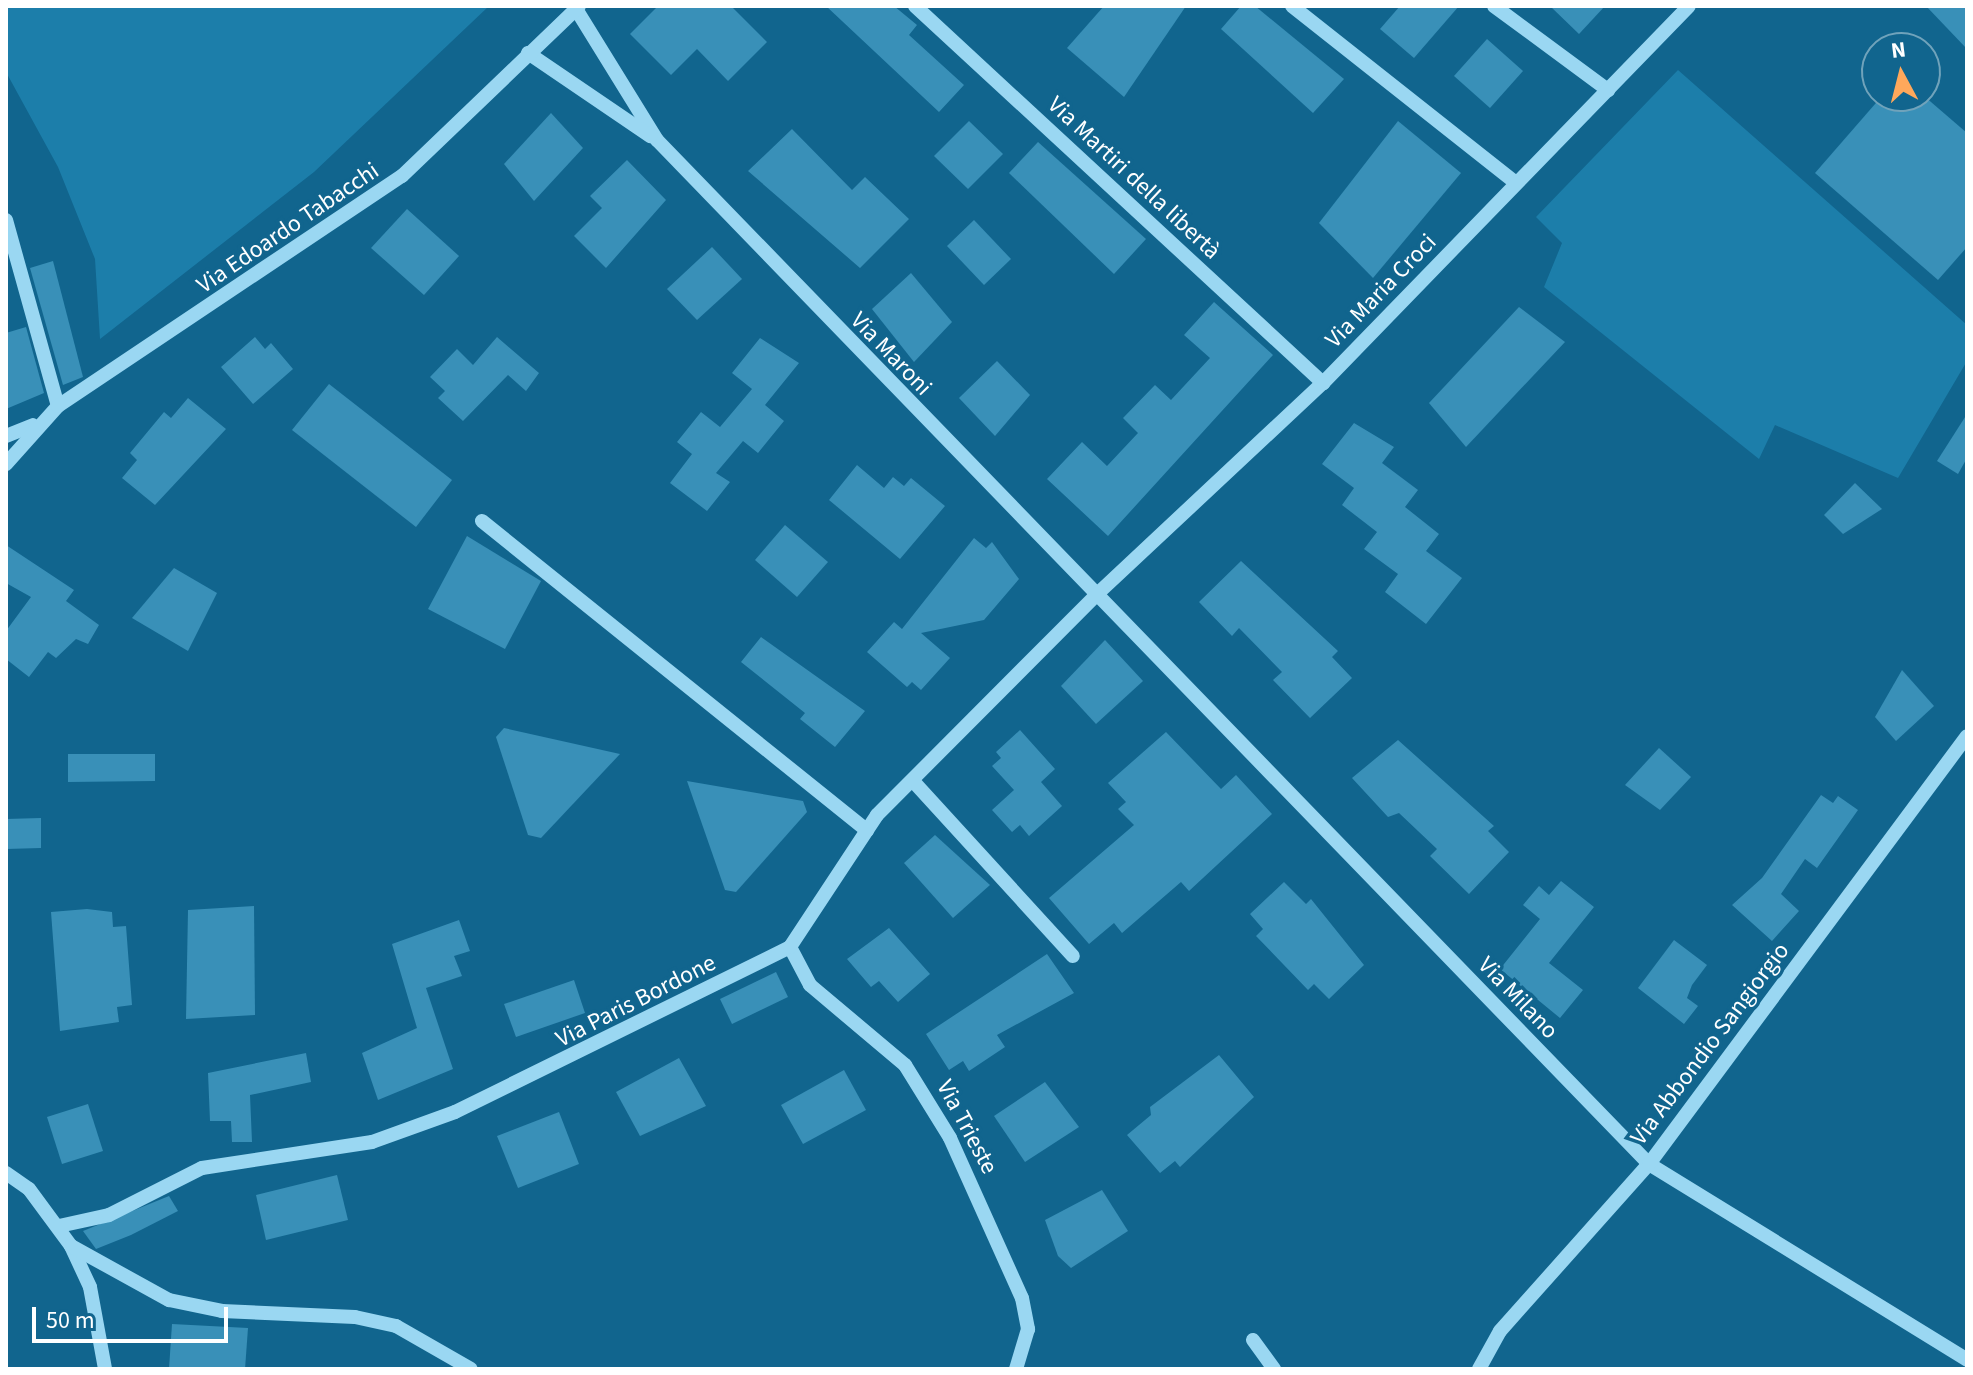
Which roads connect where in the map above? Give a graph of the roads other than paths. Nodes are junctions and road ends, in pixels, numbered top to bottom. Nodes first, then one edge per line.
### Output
1 (915, 6) edge
2 (1292, 6) edge
3 (1494, 6) edge
4 (1689, 6) edge
5 (578, 7) edge
6 (528, 53) junction
7 (1608, 90) junction
8 (657, 140) junction
9 (1516, 183) junction
10 (6, 220) edge
11 (1323, 383) junction
12 (58, 406) junction
13 (34, 425) junction
14 (6, 436) edge
15 (6, 464) edge
16 (482, 521) dead end
17 (1094, 597) junction
18 (1967, 736) edge
19 (913, 781) junction
20 (867, 831) junction
21 (790, 947) junction
22 (1073, 956) dead end
23 (1649, 1164) junction
24 (6, 1173) edge
25 (59, 1226) junction
26 (71, 1246) junction
27 (1253, 1340) dead end
28 (1967, 1360) edge
29 (105, 1369) edge
30 (471, 1369) edge
31 (1016, 1369) edge
32 (1274, 1369) edge
33 (1479, 1369) edge

1 - 11 street, Via Martiri della libertà
2 - 9 street
3 - 7 street
4 - 7 street, Via Maria Croci
5 - 6 street, Via Edoardo Tabacchi
5 - 8 street, Via Maroni
6 - 8 street, Via Maroni
6 - 12 street, Via Edoardo Tabacchi
7 - 9 street, Via Maria Croci
8 - 17 street, Via Maroni
9 - 11 street, Via Maria Croci
10 - 12 street
11 - 17 street, Via Maria Croci
12 - 13 street, Via Edoardo Tabacchi
13 - 14 street, Via Edoardo Tabacchi
13 - 15 street, Via Edoardo Tabacchi
16 - 20 street
17 - 19 street, Via Paris Bordone
17 - 23 street, Via Milano
18 - 23 street, Via Abbondio Sangiorgio
19 - 20 street, Via Paris Bordone
19 - 22 street
20 - 21 street, Via Paris Bordone
21 - 25 street, Via Paris Bordone
21 - 31 street, Via Trieste
23 - 28 street, Via Milano
23 - 33 street, Via Abbondio Sangiorgio
24 - 25 street
25 - 26 street
26 - 29 street
26 - 30 street
27 - 32 street

